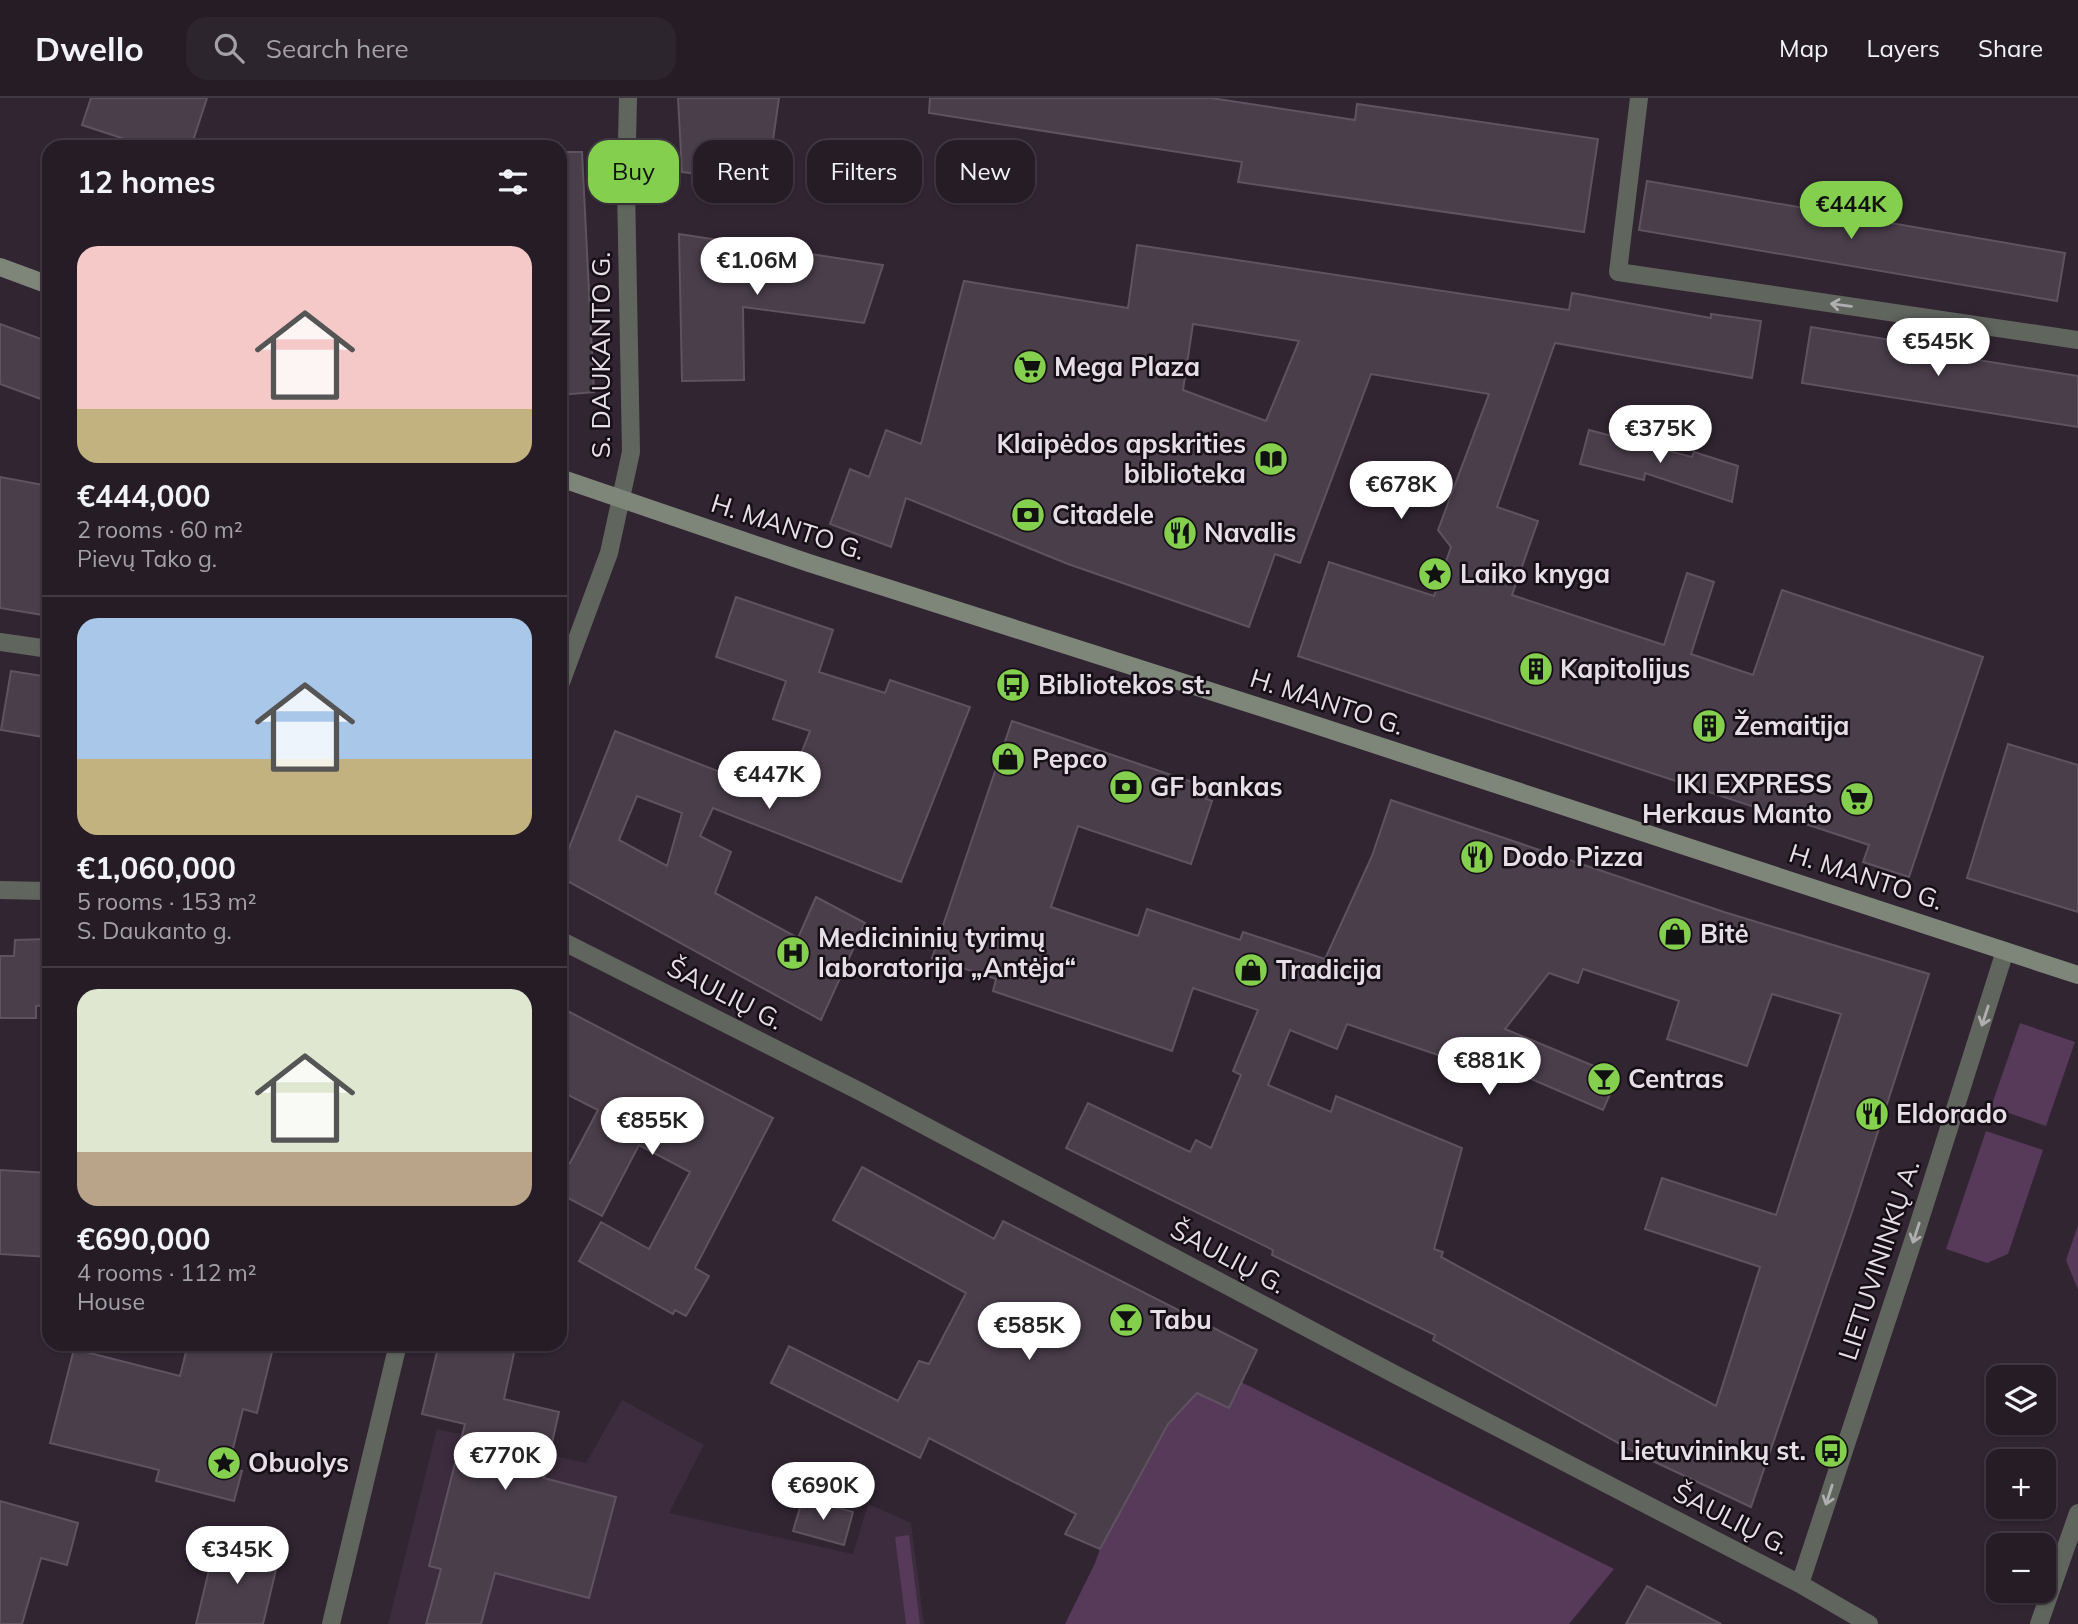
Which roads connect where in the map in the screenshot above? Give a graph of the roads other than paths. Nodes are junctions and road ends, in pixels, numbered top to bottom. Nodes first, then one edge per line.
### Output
1 (628, 98) edge
2 (1639, 98) edge
3 (0, 267) edge
4 (42, 282) edge
5 (2078, 340) edge
6 (567, 480) edge
7 (621, 499) junction
8 (0, 642) edge
9 (42, 648) edge
10 (567, 666) edge
11 (0, 890) edge
12 (42, 891) edge
13 (567, 944) edge
14 (2005, 951) junction
15 (2078, 975) edge
16 (396, 1351) edge
17 (2078, 1513) edge
18 (1800, 1584) junction
19 (1841, 1617) edge
20 (331, 1624) edge
21 (1869, 1624) edge
22 (2039, 1624) edge

1 - 7 street, S. DAUKANTO G.
5 -> 2 street
3 - 4 main road
6 - 7 main road, H. MANTO G.
7 - 10 street, S. DAUKANTO G.
7 - 14 main road, H. MANTO G.
8 - 9 street
11 - 12 street
13 - 18 street, ŠAULIŲ G.
14 - 15 main road, H. MANTO G.
14 -> 18 street, LIETUVININKŲ A.
16 - 20 street
17 - 22 street
18 - 19 street, ŠAULIŲ G.
19 - 21 street, ŠAULIŲ G.

